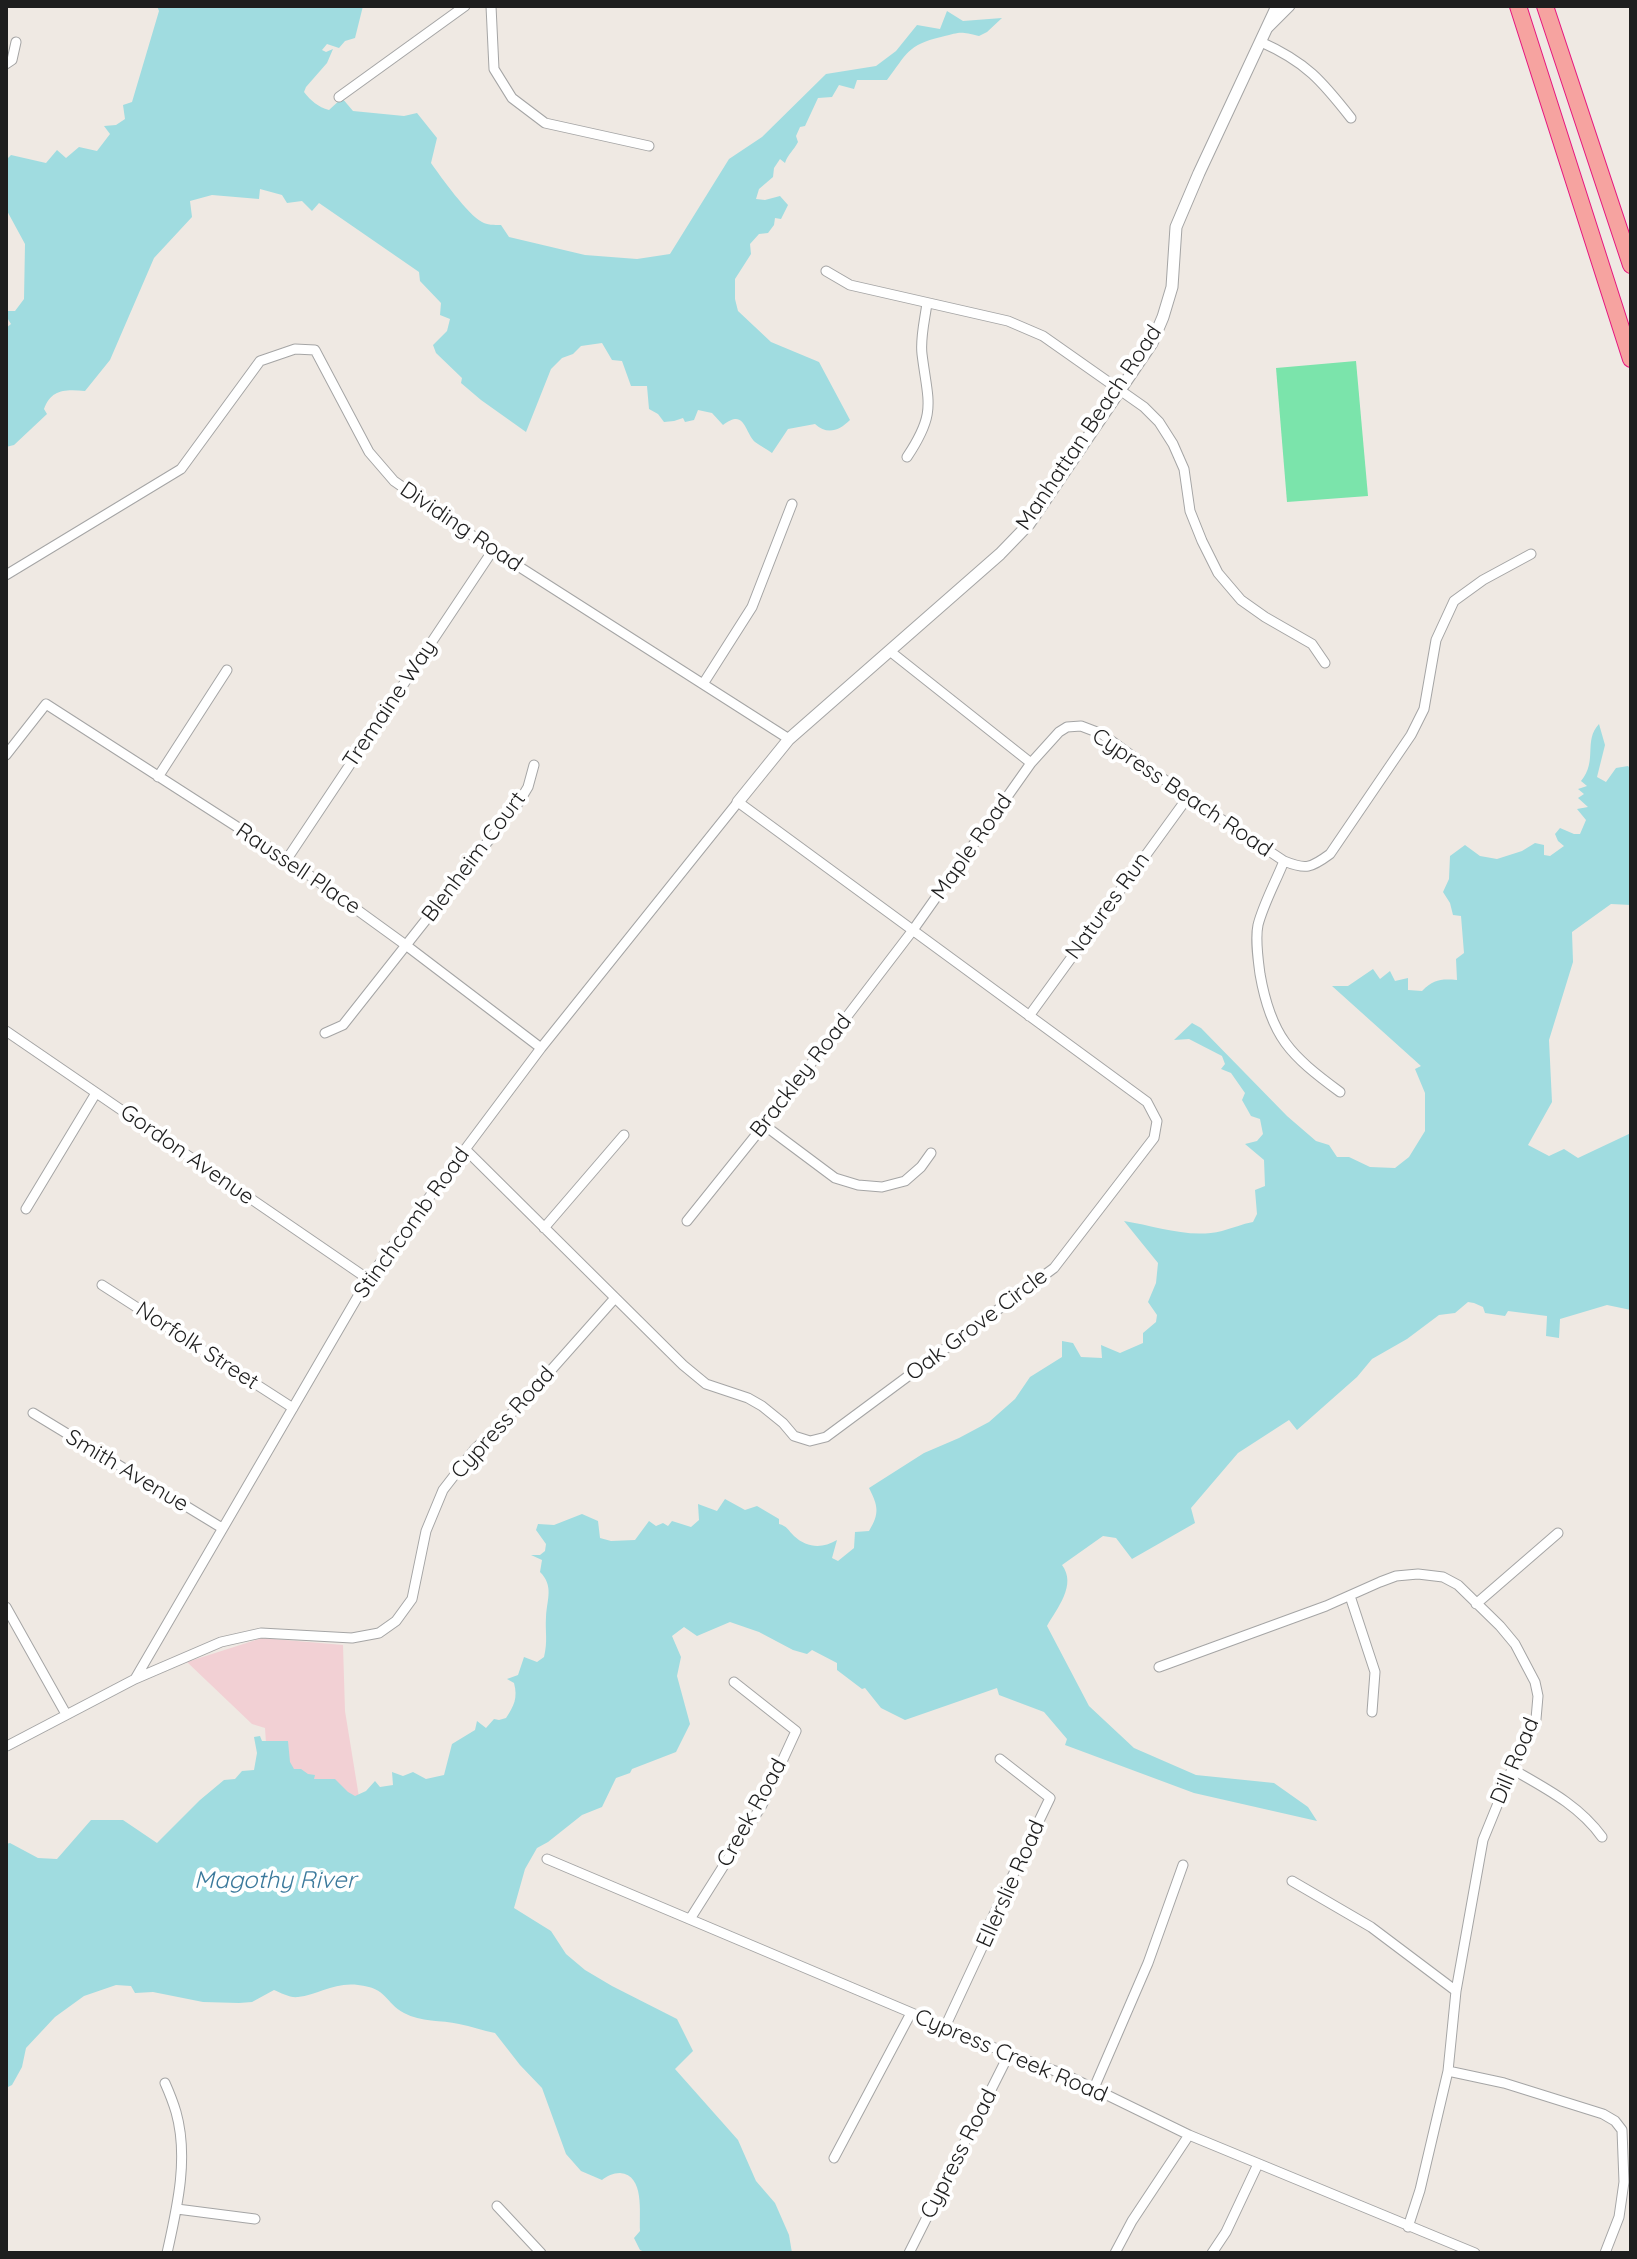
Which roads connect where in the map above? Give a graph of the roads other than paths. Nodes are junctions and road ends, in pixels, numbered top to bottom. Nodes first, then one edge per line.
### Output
1 (465, 6) edge
2 (491, 6) edge
3 (1277, 6) edge
4 (1290, 6) edge
5 (1518, 6) edge
6 (1545, 6) edge
7 (1267, 29) junction
8 (16, 42) dead end
9 (1261, 42) junction
10 (6, 64) edge
11 (339, 97) dead end
12 (1351, 118) dead end
13 (649, 146) dead end
14 (1598, 167) junction
15 (1572, 175) junction
16 (1631, 265) edge
17 (826, 271) dead end
18 (927, 303) junction
19 (1631, 359) edge
20 (1119, 391) junction
21 (907, 457) dead end
22 (792, 504) dead end
23 (493, 550) junction
24 (1531, 554) dead end
25 (6, 575) edge
26 (891, 652) junction
27 (1325, 663) dead end
28 (227, 670) dead end
29 (703, 684) junction
30 (789, 739) junction
31 (6, 755) edge
32 (1031, 763) junction
33 (534, 765) dead end
34 (158, 777) junction
35 (1188, 797) junction
36 (738, 802) junction
37 (287, 859) junction
38 (1284, 861) junction
39 (913, 930) junction
40 (407, 946) junction
41 (1029, 1016) junction
42 (6, 1031) edge
43 (325, 1033) dead end
44 (541, 1048) junction
45 (1340, 1092) dead end
46 (96, 1093) junction
47 (764, 1125) junction
48 (624, 1135) dead end
49 (465, 1149) junction
50 (931, 1153) dead end
51 (26, 1209) dead end
52 (687, 1221) dead end
53 (544, 1228) junction
54 (368, 1279) junction
55 (102, 1285) dead end
56 (615, 1298) junction
57 (293, 1408) junction
58 (33, 1413) dead end
59 (222, 1528) junction
60 (1558, 1533) dead end
61 (1350, 1596) junction
62 (1476, 1604) junction
63 (6, 1607) edge
64 (1159, 1667) dead end
65 (135, 1679) junction
66 (734, 1682) dead end
67 (1372, 1712) dead end
68 (66, 1714) junction
69 (7, 1746) edge
70 (1000, 1759) dead end
71 (1512, 1769) junction
72 (1602, 1837) dead end
73 (547, 1859) dead end
74 (1183, 1865) dead end
75 (1292, 1881) dead end
76 (690, 1919) junction
77 (1456, 1991) junction
78 (911, 2013) junction
79 (945, 2027) junction
80 (1009, 2054) junction
81 (1448, 2071) junction
82 (165, 2083) dead end
83 (1094, 2088) junction
84 (1189, 2135) junction
85 (834, 2158) dead end
86 (1258, 2164) junction
87 (497, 2206) dead end
88 (177, 2209) junction
89 (255, 2219) dead end
90 (1408, 2227) junction
91 (167, 2253) edge
92 (541, 2253) edge
93 (909, 2253) edge
94 (1115, 2253) edge
95 (1212, 2253) edge
96 (1475, 2253) edge
97 (1605, 2253) edge

1 - 11 street
2 - 13 street
3 - 7 street, Manhattan Beach Road
4 - 7 street
5 - 15 highway
6 - 14 highway
7 - 9 street, Manhattan Beach Road
8 - 10 street
9 - 12 street
9 - 20 street, Manhattan Beach Road
14 - 15 highway
14 - 16 highway
15 - 19 highway
17 - 18 street
18 - 20 street
18 - 21 street
20 - 26 street, Manhattan Beach Road
20 - 27 street
22 - 29 street
23 - 25 street, Dividing Road
23 - 29 street, Dividing Road
23 - 37 street, Tremaine Way
24 - 38 street, Cypress Beach Road
26 - 30 street, Manhattan Beach Road
26 - 32 street
28 - 34 street
29 - 30 street, Dividing Road
30 - 36 street, Manhattan Beach Road
31 - 34 street, Raussell Place
32 - 35 street, Cypress Beach Road
32 - 39 street, Maple Road
33 - 40 street, Blenheim Court
34 - 37 street, Raussell Place
35 - 38 street, Cypress Beach Road
35 - 41 street, Natures Run
36 - 39 street, Oak Grove Circle
36 - 44 street, Stinchcomb Road
37 - 40 street, Raussell Place
38 - 45 street
39 - 41 street, Oak Grove Circle
39 - 47 street, Brackley Road
40 - 43 street, Blenheim Court
40 - 44 street, Raussell Place
41 - 56 street, Oak Grove Circle
42 - 46 street, Gordon Avenue
44 - 49 street, Stinchcomb Road
46 - 51 street
46 - 54 street, Gordon Avenue
47 - 50 street
47 - 52 street, Brackley Road
48 - 53 street
49 - 53 street, Oak Grove Circle
49 - 54 street, Stinchcomb Road
53 - 56 street, Oak Grove Circle
54 - 57 street, Stinchcomb Road
55 - 57 street, Norfolk Street
56 - 65 street, Cypress Road
57 - 59 street, Stinchcomb Road
58 - 59 street, Smith Avenue
59 - 65 street, Stinchcomb Road
60 - 62 street
61 - 62 street, Dill Road
61 - 64 street, Dill Road
61 - 67 street
62 - 71 street, Dill Road
63 - 68 street
65 - 68 street, Cypress Road
66 - 76 street, Creek Road
68 - 69 street, Cypress Road
70 - 79 street, Ellerslie Road
71 - 72 street
71 - 77 street, Dill Road
73 - 76 street, Cypress Creek Road
74 - 83 street
75 - 77 street
76 - 78 street, Cypress Creek Road
77 - 81 street, Dill Road
78 - 79 street, Cypress Creek Road
78 - 85 street
79 - 80 street, Cypress Creek Road
80 - 83 street, Cypress Creek Road
80 - 93 street, Cypress Road
81 - 90 street, Dill Road
81 - 97 street
82 - 88 street
83 - 84 street, Cypress Creek Road
84 - 86 street, Cypress Creek Road
84 - 94 street
86 - 90 street, Cypress Creek Road
86 - 95 street
87 - 92 street
88 - 89 street
88 - 91 street
90 - 96 street, Cypress Creek Road

